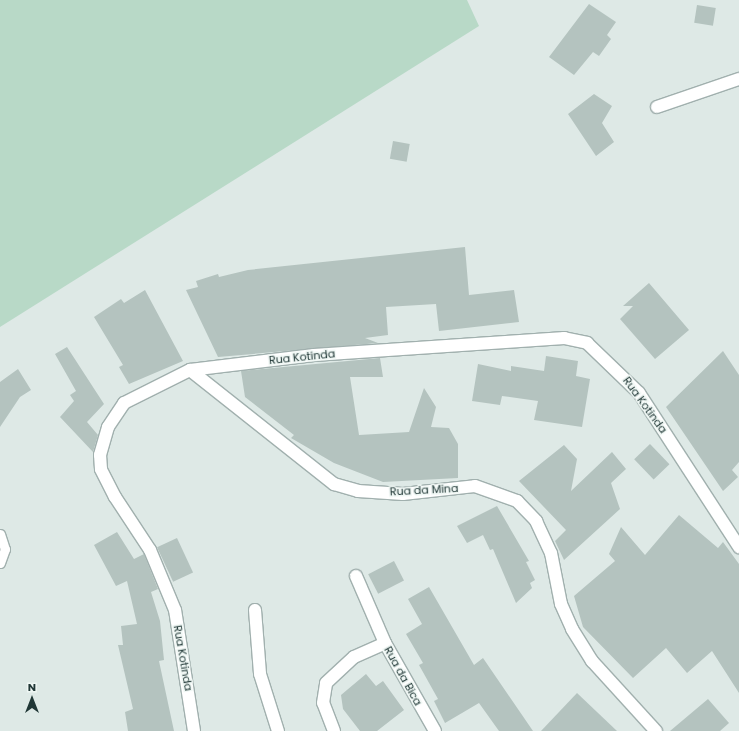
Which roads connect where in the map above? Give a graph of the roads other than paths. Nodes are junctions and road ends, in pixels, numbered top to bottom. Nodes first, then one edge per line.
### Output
1 (739, 79) edge
2 (657, 107) dead end
3 (190, 370) junction
4 (0, 534) edge
5 (739, 547) edge
6 (0, 564) edge
7 (356, 576) dead end
8 (255, 610) dead end
9 (385, 643) junction
10 (194, 731) edge
11 (278, 731) edge
12 (334, 731) edge
13 (435, 731) edge
14 (656, 731) edge

1 - 2 street
3 - 5 street, Rua Kotinda
3 - 10 street, Rua Kotinda
3 - 14 street, Rua da Mina
4 - 6 lane
7 - 9 street
8 - 11 street
9 - 12 street, Rua da Bica
9 - 13 street, Rua da Bica

